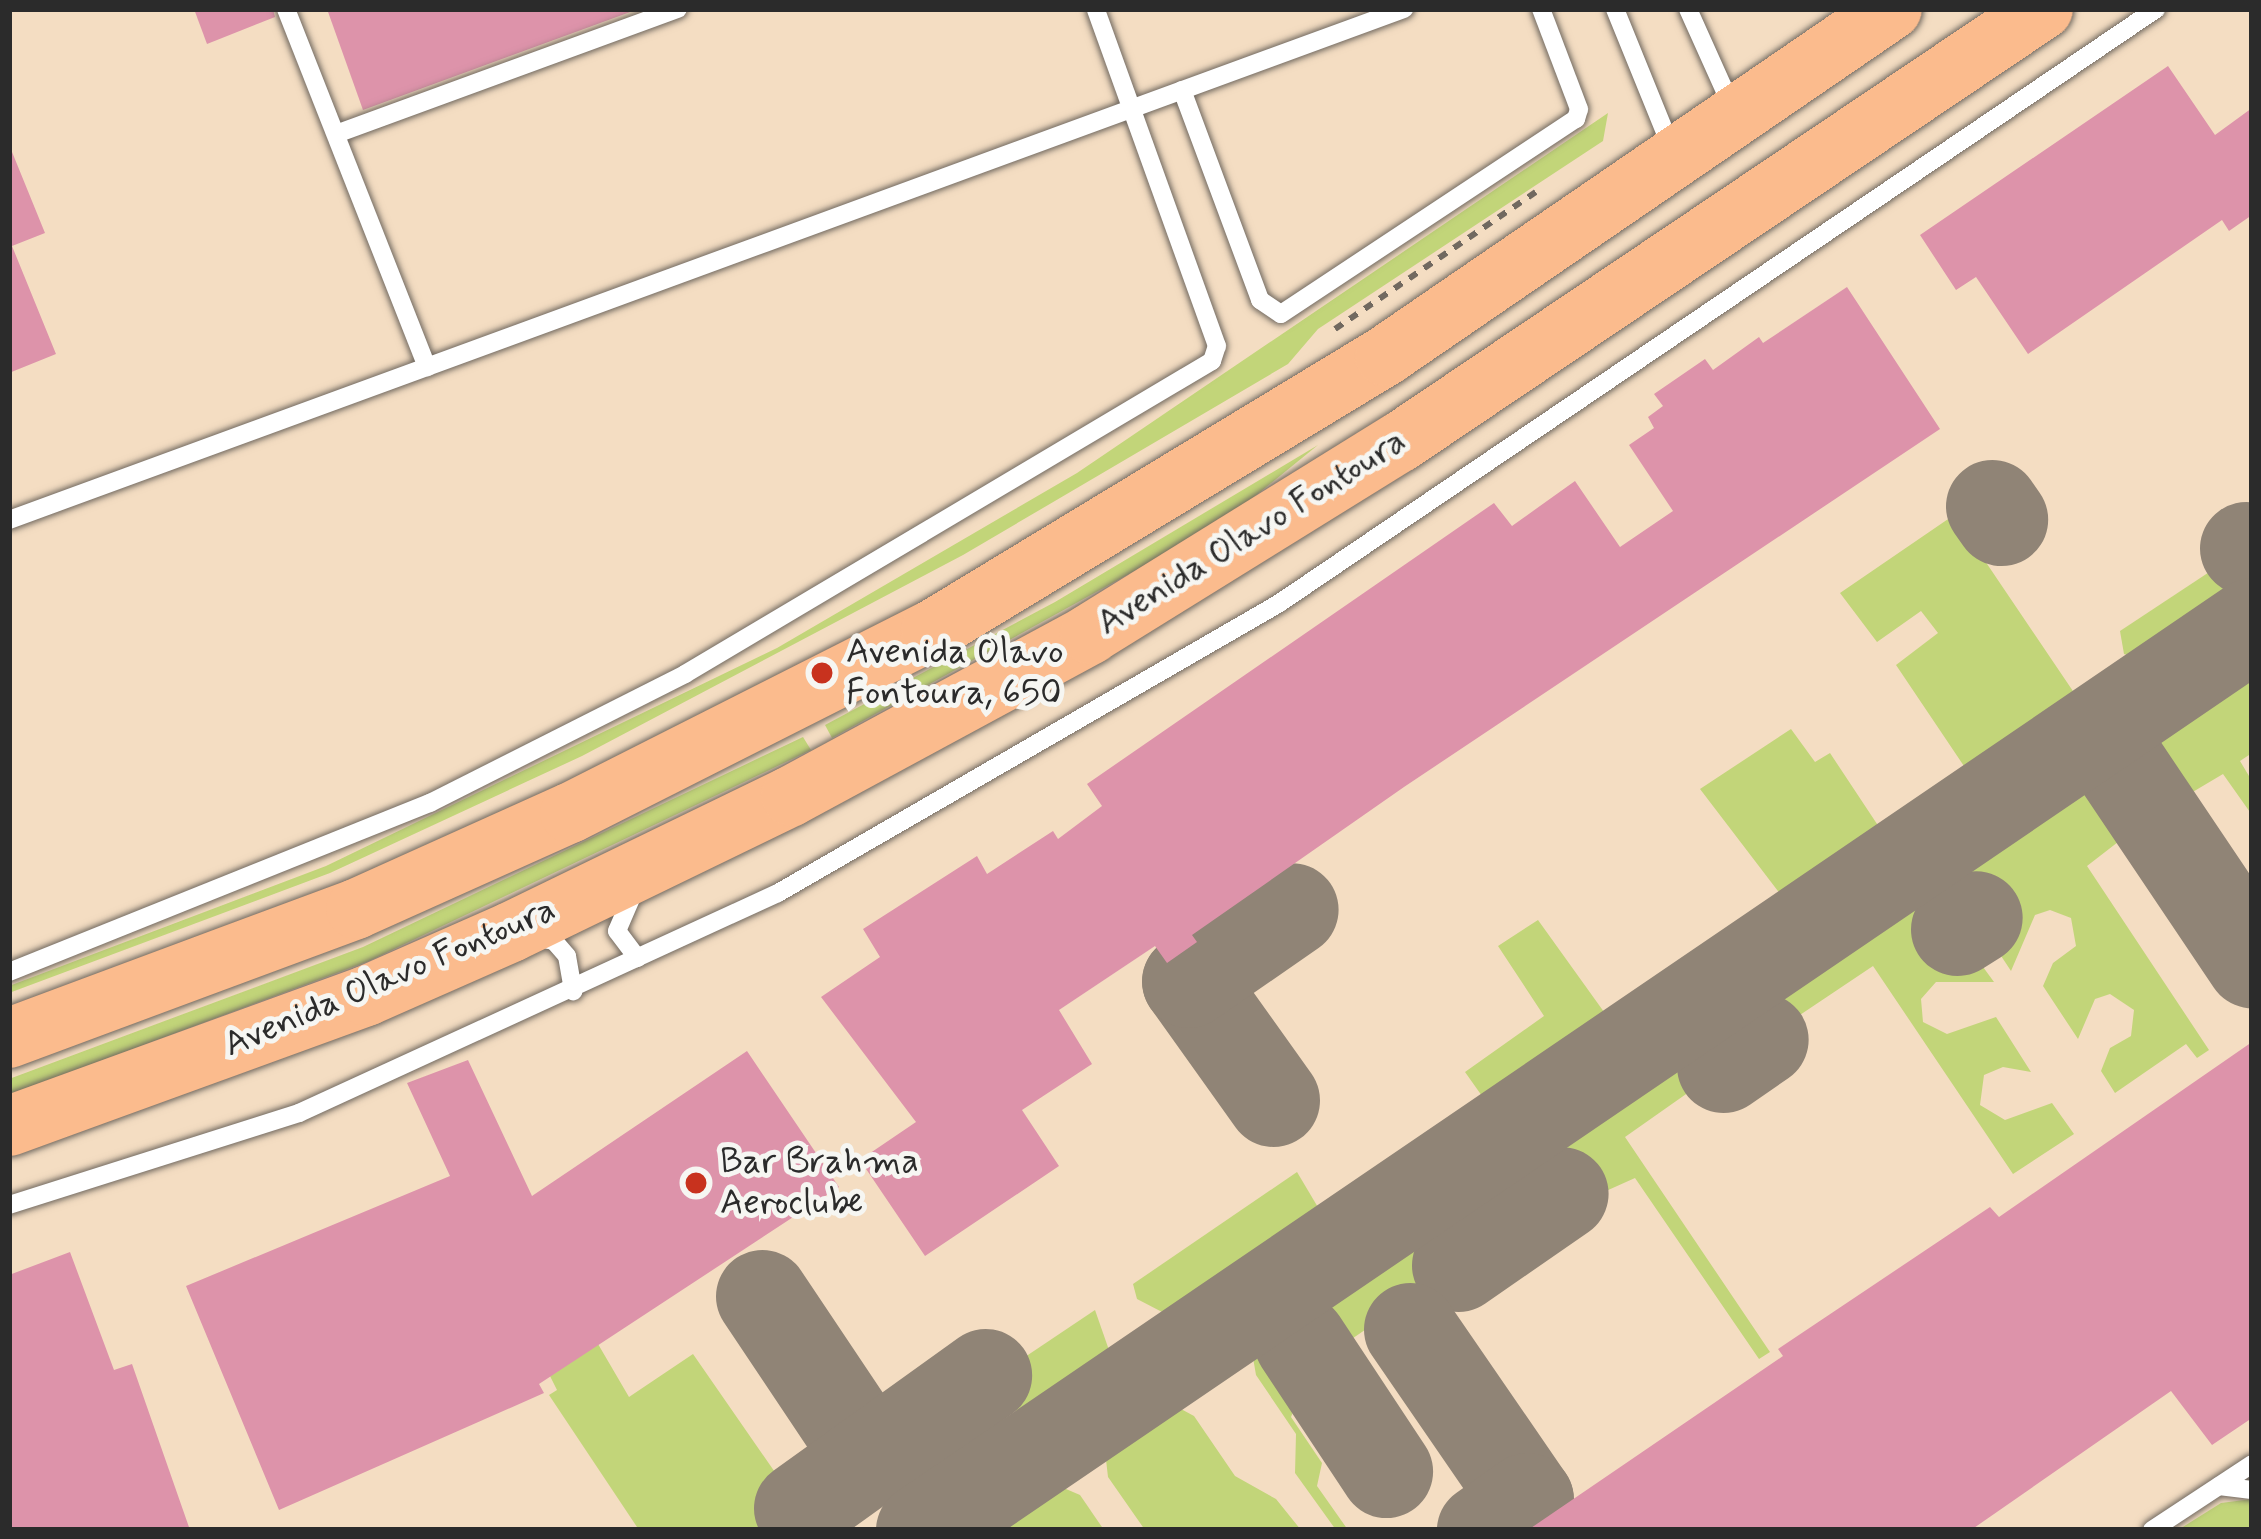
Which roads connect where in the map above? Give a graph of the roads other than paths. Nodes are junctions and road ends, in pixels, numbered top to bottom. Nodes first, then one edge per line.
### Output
1 (286, 9) edge
2 (678, 9) edge
3 (1096, 9) edge
4 (1405, 9) edge
5 (1541, 9) edge
6 (1615, 9) edge
7 (1688, 9) edge
8 (1892, 9) edge
9 (1916, 9) edge
10 (2043, 9) edge
11 (2156, 9) edge
12 (1809, 67) junction
13 (1952, 70) junction
14 (1182, 90) junction
15 (1132, 109) junction
16 (1736, 116) junction
17 (336, 134) junction
18 (1843, 143) junction
19 (1676, 157) junction
20 (427, 367) junction
21 (9, 520) edge
22 (652, 864) junction
23 (511, 932) junction
24 (637, 958) junction
25 (9, 973) edge
26 (573, 991) junction
27 (9, 1038) edge
28 (9, 1126) edge
29 (9, 1205) edge
30 (2252, 1464) edge
31 (2219, 1486) junction
32 (2252, 1490) edge
33 (2152, 1530) edge

1 - 17 lane
2 - 17 lane
3 - 15 lane
4 - 14 lane
5 - 14 lane
6 - 19 lane
7 - 16 lane
8 - 12 main road
9 - 13 main road
10 - 13 main road, Avenida Olavo Fontoura
11 - 24 lane
12 - 16 main road
12 - 18 main road
13 - 18 main road, Avenida Olavo Fontoura
14 - 15 lane
15 - 20 lane
15 - 25 lane
16 - 19 main road
17 - 20 lane
18 - 22 main road, Avenida Olavo Fontoura
19 - 27 main road
20 - 21 lane
22 - 23 main road, Avenida Olavo Fontoura
22 - 24 lane
23 - 26 lane
23 - 28 main road, Avenida Olavo Fontoura
24 - 26 lane
26 - 29 lane
30 - 31 lane
31 - 32 lane
31 - 33 lane

